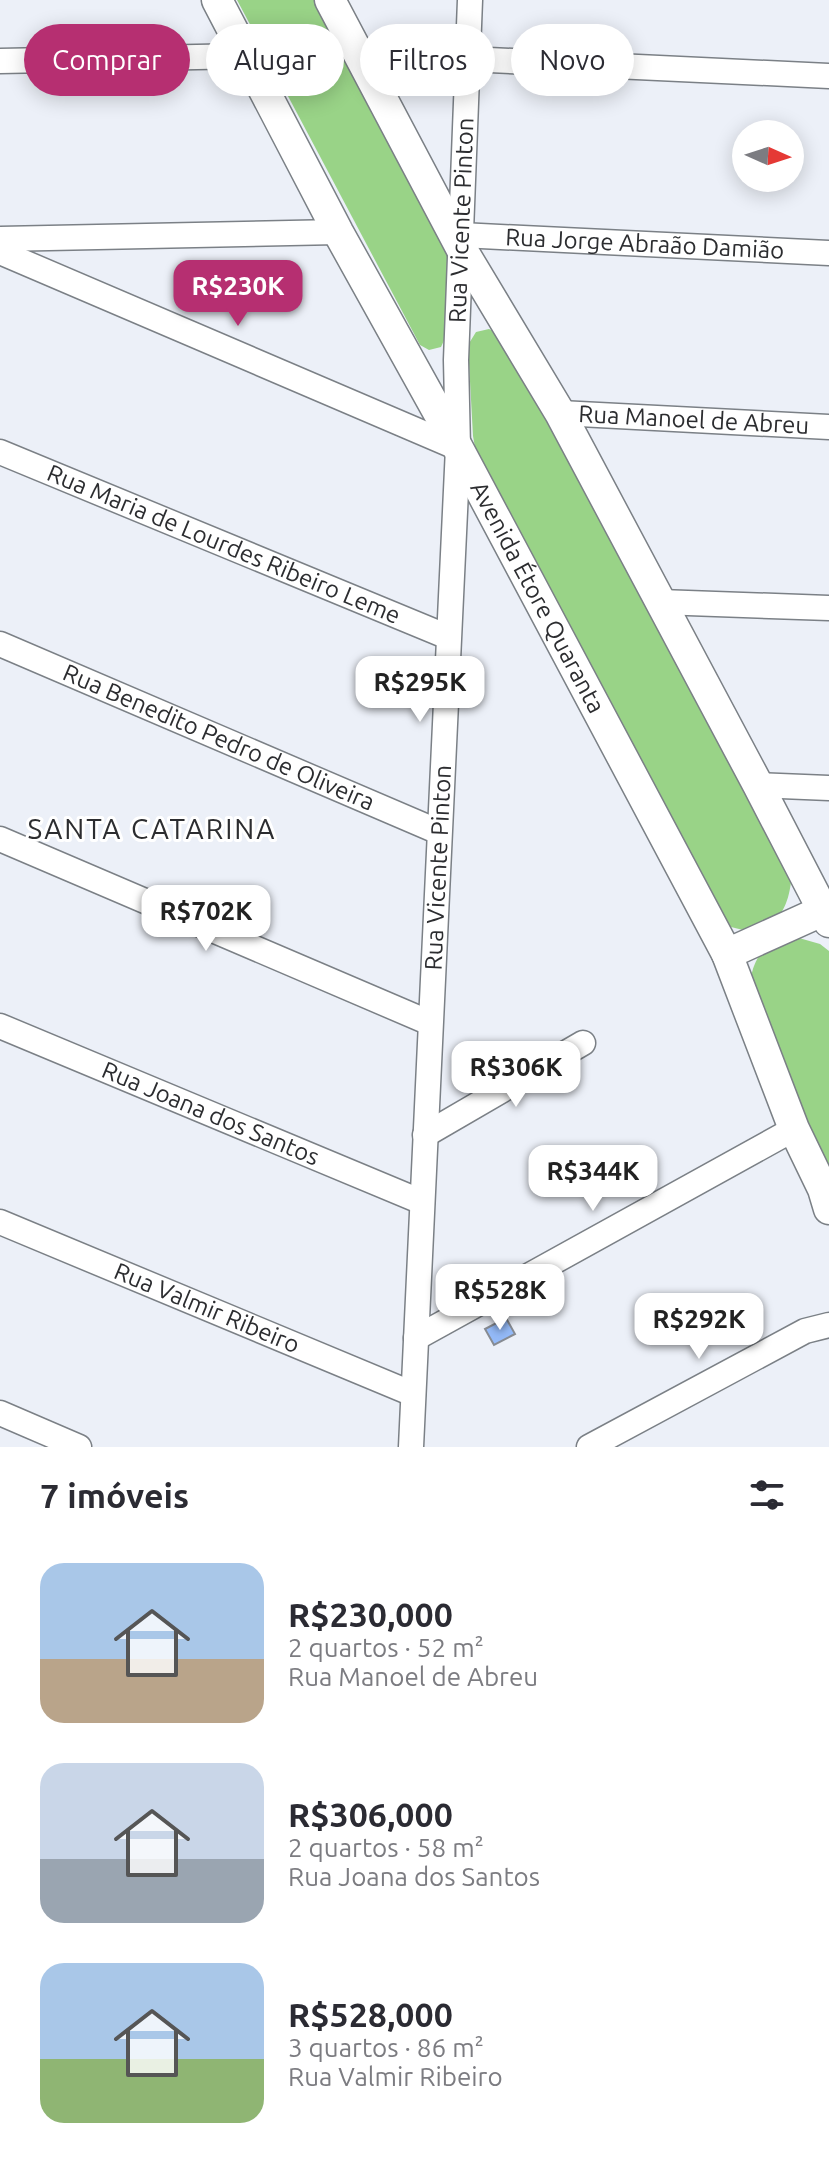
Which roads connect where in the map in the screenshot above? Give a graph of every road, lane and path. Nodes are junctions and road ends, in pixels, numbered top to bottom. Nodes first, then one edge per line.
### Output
1 (217, 0) edge
2 (330, 0) edge
3 (470, 0) edge
4 (229, 24) edge
5 (469, 24) edge
6 (206, 57) edge
7 (495, 60) edge
8 (0, 61) edge
9 (829, 76) edge
10 (267, 96) edge
11 (467, 96) edge
12 (338, 232) junction
13 (0, 239) edge
14 (461, 242) junction
15 (0, 252) edge
16 (829, 253) edge
17 (560, 413) junction
18 (829, 427) edge
19 (458, 448) junction
20 (0, 452) edge
21 (660, 602) junction
22 (829, 608) edge
23 (448, 637) junction
24 (0, 644) edge
25 (758, 785) junction
26 (829, 788) edge
27 (439, 832) junction
28 (0, 839) edge
29 (825, 916) edge
30 (727, 954) junction
31 (430, 1023) junction
32 (0, 1026) edge
33 (583, 1043) dead end
34 (794, 1129) junction
35 (425, 1135) junction
36 (422, 1202) junction
37 (829, 1209) edge
38 (0, 1222) edge
39 (829, 1325) edge
40 (416, 1338) junction
41 (413, 1394) junction
42 (0, 1413) edge
43 (79, 1447) edge
44 (411, 1447) edge
45 (589, 1447) edge

1 - 4 street, Avenida Étore Quaranta
2 - 14 street
3 - 5 street, Rua Vicente Pinton
6 - 8 street
7 - 9 street
10 - 12 street, Avenida Étore Quaranta
11 - 14 street, Rua Vicente Pinton
12 - 13 street
12 - 19 street, Avenida Étore Quaranta
14 - 16 street, Rua Jorge Abraão Damião
14 - 17 street
14 - 19 street, Rua Vicente Pinton
15 - 19 street
17 - 18 street, Rua Manoel de Abreu
17 - 21 street
19 - 23 street, Rua Vicente Pinton
19 - 30 street, Avenida Étore Quaranta
20 - 23 street, Rua Maria de Lourdes Ribeiro Leme
21 - 22 street
21 - 25 street
23 - 27 street, Rua Vicente Pinton
24 - 27 street, Rua Benedito Pedro de Oliveira
25 - 26 street
25 - 29 street
27 - 31 street, Rua Vicente Pinton
28 - 31 street
29 - 30 street
30 - 34 street, Avenida Étore Quaranta
31 - 35 street, Rua Vicente Pinton
32 - 36 street, Rua Joana dos Santos
33 - 35 street
34 - 37 street, Avenida Étore Quaranta
34 - 40 street
35 - 36 street, Rua Vicente Pinton
36 - 40 street, Rua Vicente Pinton
38 - 41 street, Rua Valmir Ribeiro
39 - 45 street
40 - 41 street, Rua Vicente Pinton
41 - 44 street, Rua Vicente Pinton
42 - 43 street

